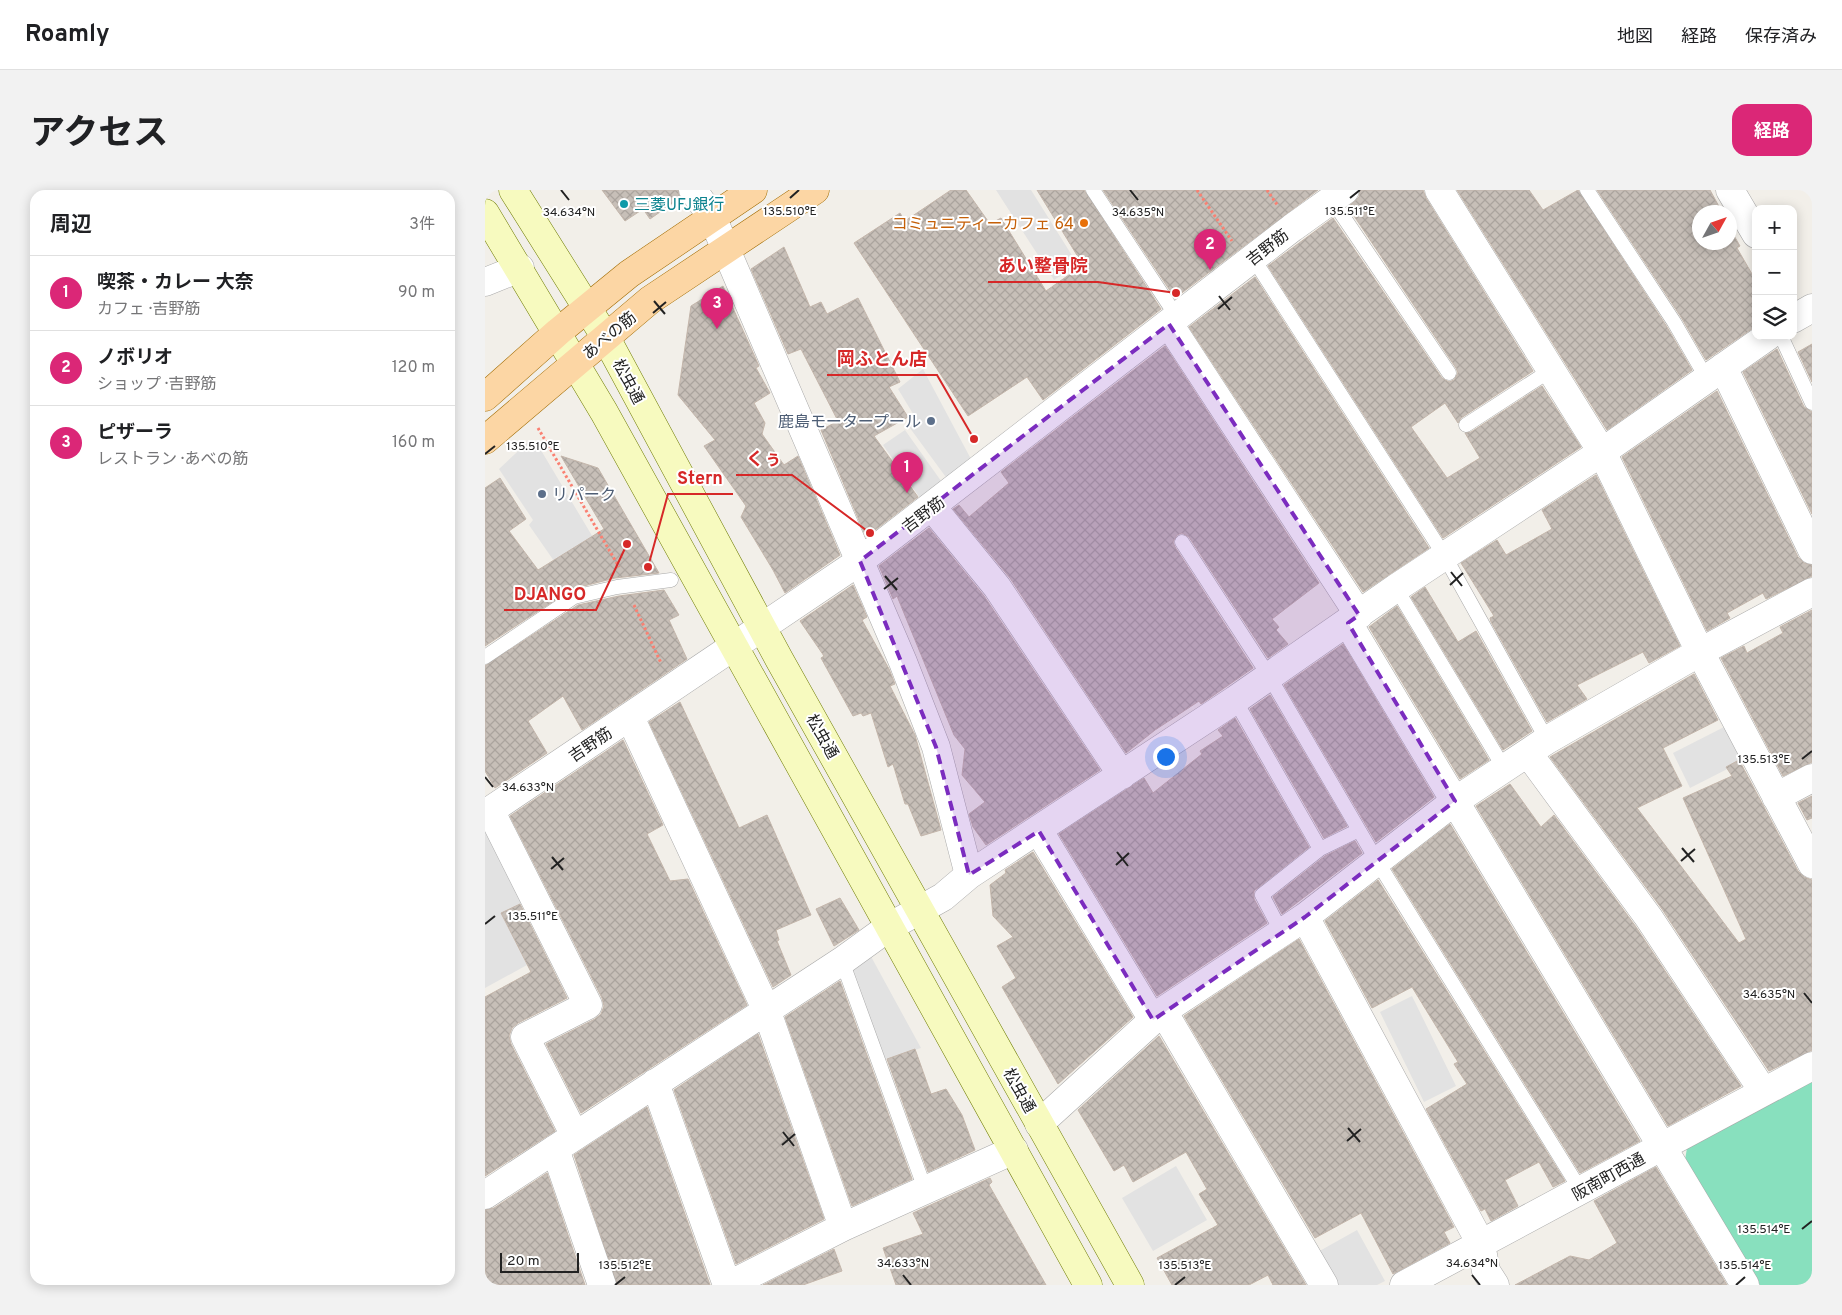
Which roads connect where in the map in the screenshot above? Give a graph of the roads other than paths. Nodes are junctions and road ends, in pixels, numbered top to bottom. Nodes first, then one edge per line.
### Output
1 (513, 190) edge
2 (693, 190) edge
3 (753, 190) edge
4 (815, 190) edge
5 (1093, 190) edge
6 (1439, 190) edge
7 (1587, 190) edge
8 (1731, 190) edge
9 (1338, 195) edge
10 (485, 213) edge
11 (712, 217) junction
12 (1752, 227) edge
13 (725, 250) junction
14 (1250, 261) junction
15 (520, 268) junction
16 (485, 282) edge
17 (588, 307) junction
18 (1173, 320) junction
19 (558, 332) junction
20 (606, 338) junction
21 (1762, 340) edge
22 (1783, 340) edge
23 (576, 362) junction
24 (1551, 370) junction
25 (1449, 373) dead end
26 (1715, 373) junction
27 (485, 397) edge
28 (1812, 403) edge
29 (1466, 425) dead end
30 (485, 440) edge
31 (1602, 452) junction
32 (932, 507) junction
33 (1182, 542) dead end
34 (1812, 550) edge
35 (1444, 556) junction
36 (860, 561) junction
37 (671, 580) dead end
38 (1395, 588) junction
39 (1812, 592) edge
40 (1353, 619) junction
41 (762, 627) junction
42 (734, 648) junction
43 (1699, 652) junction
44 (485, 658) edge
45 (1269, 676) junction
46 (1235, 700) junction
47 (630, 717) junction
48 (1538, 746) junction
49 (1504, 768) junction
50 (1122, 775) junction
51 (1812, 778) edge
52 (1777, 797) junction
53 (1455, 801) junction
54 (488, 812) edge
55 (1359, 830) junction
56 (1039, 831) junction
57 (1320, 849) junction
58 (1377, 861) junction
59 (1812, 864) edge
60 (969, 876) junction
61 (920, 910) junction
62 (1305, 917) junction
63 (889, 927) junction
64 (1282, 933) junction
65 (843, 960) junction
66 (766, 1009) junction
67 (1158, 1016) junction
68 (1812, 1066) edge
69 (655, 1083) junction
70 (1763, 1091) junction
71 (1039, 1124) junction
72 (565, 1143) junction
73 (1663, 1146) junction
74 (1014, 1150) junction
75 (925, 1189) junction
76 (487, 1190) edge
77 (1581, 1191) junction
78 (843, 1226) junction
79 (1481, 1244) junction
80 (1743, 1284) edge
81 (602, 1285) edge
82 (728, 1285) edge
83 (1088, 1285) edge
84 (1130, 1285) edge
85 (1324, 1285) edge
86 (1404, 1285) edge
87 (1495, 1285) edge

1 - 17 street, 松虫通
2 - 11 street
3 - 11 main road
4 - 13 main road, あべの筋
5 - 18 lane
6 - 24 street
7 - 26 lane
8 - 12 street
9 - 14 street, 吉野筋
9 - 25 lane
10 - 15 street
11 - 13 street
11 - 17 main road
13 - 20 main road, あべの筋
13 - 36 street
14 - 18 street, 吉野筋
14 - 35 lane
15 - 16 street
15 - 19 street
17 - 19 main road
17 - 20 street, 松虫通
18 - 32 street, 吉野筋
18 - 40 street
19 - 23 street
19 - 27 main road
20 - 23 main road, あべの筋
20 - 41 street, 松虫通
21 - 26 street
22 - 28 lane
23 - 30 main road, あべの筋
23 - 42 street
24 - 29 lane
24 - 31 street
26 - 31 street
26 - 34 street
31 - 35 street
31 - 43 street
32 - 36 street, 吉野筋
32 - 50 street
33 - 45 lane
35 - 38 street
35 - 48 lane
36 - 41 street, 吉野筋
36 - 60 street
37 - 44 lane
38 - 40 street
38 - 49 lane
39 - 43 street
40 - 45 street
40 - 53 street
41 - 42 street, 吉野筋
41 - 61 street, 松虫通
42 - 47 street, 吉野筋
42 - 63 street
43 - 48 street
43 - 52 street
45 - 46 street
45 - 55 lane
46 - 50 street
46 - 57 lane
47 - 54 street, 吉野筋
47 - 66 street
48 - 49 street
48 - 70 street
49 - 53 street
50 - 56 street
51 - 52 street
52 - 59 street
53 - 58 street
53 - 73 street
54 - 72 street
55 - 57 lane
55 - 58 lane
56 - 60 street
56 - 67 street
57 - 64 lane
58 - 62 street
58 - 77 lane
60 - 61 street
61 - 63 street
61 - 71 street, 松虫通
62 - 64 street
62 - 79 street
63 - 65 street
63 - 74 street
64 - 67 street
65 - 66 street
65 - 75 lane
66 - 69 street
66 - 78 street
67 - 71 street
67 - 85 street
68 - 70 street, 阪南町西通
69 - 72 street
69 - 82 street
70 - 73 street, 阪南町西通
71 - 84 street, 松虫通
72 - 76 street
72 - 81 street
73 - 77 street, 阪南町西通
73 - 80 street
74 - 75 street
74 - 83 street
75 - 78 street
77 - 79 street, 阪南町西通
78 - 82 street
79 - 86 street, 阪南町西通
79 - 87 street

